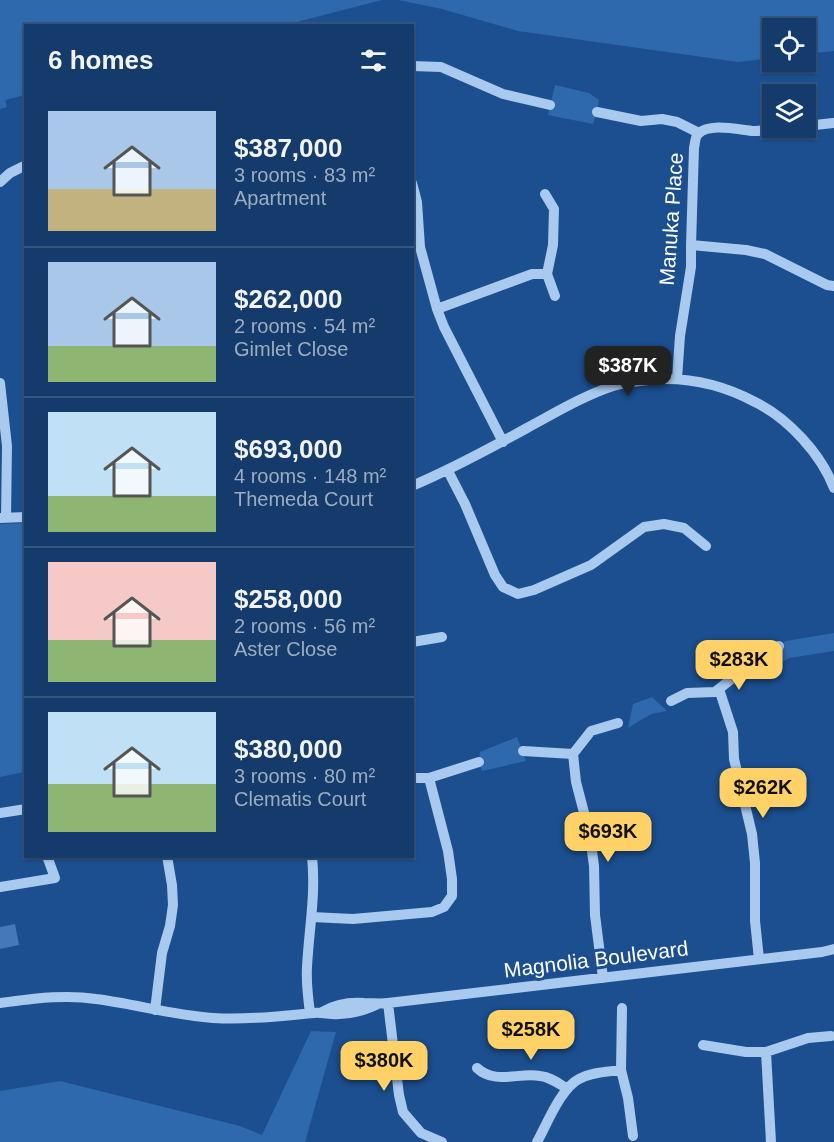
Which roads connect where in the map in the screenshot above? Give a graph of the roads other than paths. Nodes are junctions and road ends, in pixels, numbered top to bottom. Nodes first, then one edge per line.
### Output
1 (414, 66) edge
2 (550, 105) dead end
3 (597, 112) dead end
4 (834, 122) edge
5 (816, 125) edge
6 (762, 130) edge
7 (699, 134) junction
8 (24, 166) edge
9 (1, 181) edge
10 (414, 191) edge
11 (545, 194) dead end
12 (691, 245) junction
13 (547, 274) junction
14 (834, 286) edge
15 (555, 296) dead end
16 (436, 309) junction
17 (677, 379) junction
18 (0, 383) edge
19 (503, 441) junction
20 (448, 471) junction
21 (832, 475) edge
22 (414, 485) edge
23 (834, 488) edge
24 (24, 517) edge
25 (3, 518) edge
26 (706, 546) dead end
27 (442, 637) dead end
28 (414, 642) edge
29 (779, 646) dead end
30 (719, 688) junction
31 (671, 701) dead end
32 (618, 723) dead end
33 (523, 751) dead end
34 (573, 754) junction
35 (479, 762) dead end
36 (429, 777) junction
37 (414, 778) edge
38 (24, 809) edge
39 (0, 813) edge
40 (49, 858) edge
41 (167, 858) edge
42 (312, 858) edge
43 (0, 887) edge
44 (312, 917) junction
45 (834, 949) edge
46 (822, 952) junction
47 (834, 954) edge
48 (759, 959) junction
49 (603, 978) junction
50 (0, 1003) edge
51 (388, 1004) junction
52 (622, 1008) dead end
53 (154, 1010) junction
54 (310, 1013) junction
55 (831, 1036) dead end
56 (703, 1045) dead end
57 (766, 1052) junction
58 (477, 1068) dead end
59 (621, 1070) junction
60 (566, 1088) junction
61 (633, 1136) dead end
62 (442, 1142) edge
63 (537, 1142) edge
64 (771, 1142) edge

1 - 2 street
3 - 7 street, Manuka Place
4 - 5 street
6 - 7 street, Manuka Place
7 - 12 street, Manuka Place
8 - 9 street
10 - 16 street
11 - 13 street
12 - 14 street
12 - 17 street, Manuka Place
13 - 15 street
13 - 16 street
16 - 19 street
17 - 19 street
17 - 21 street
18 - 25 street
19 - 20 street
20 - 22 street
20 - 26 street
21 - 23 street
24 - 25 street
27 - 28 street
29 - 30 street
30 - 31 street
30 - 48 street
32 - 34 street
33 - 34 street
34 - 49 street
35 - 36 street
36 - 37 street
36 - 44 street
38 - 39 street
40 - 43 street
41 - 53 street
42 - 44 street
44 - 54 street
45 - 46 street, Magnolia Boulevard
46 - 47 street, Magnolia Boulevard
46 - 48 street, Magnolia Boulevard
48 - 49 street, Magnolia Boulevard
49 - 51 street, Magnolia Boulevard
50 - 53 street, Magnolia Boulevard
51 - 54 street, Magnolia Boulevard
51 - 62 street
52 - 59 street
53 - 54 street, Magnolia Boulevard
55 - 57 street
56 - 57 street
57 - 64 street
58 - 60 street
59 - 60 street
59 - 61 street
60 - 63 street

